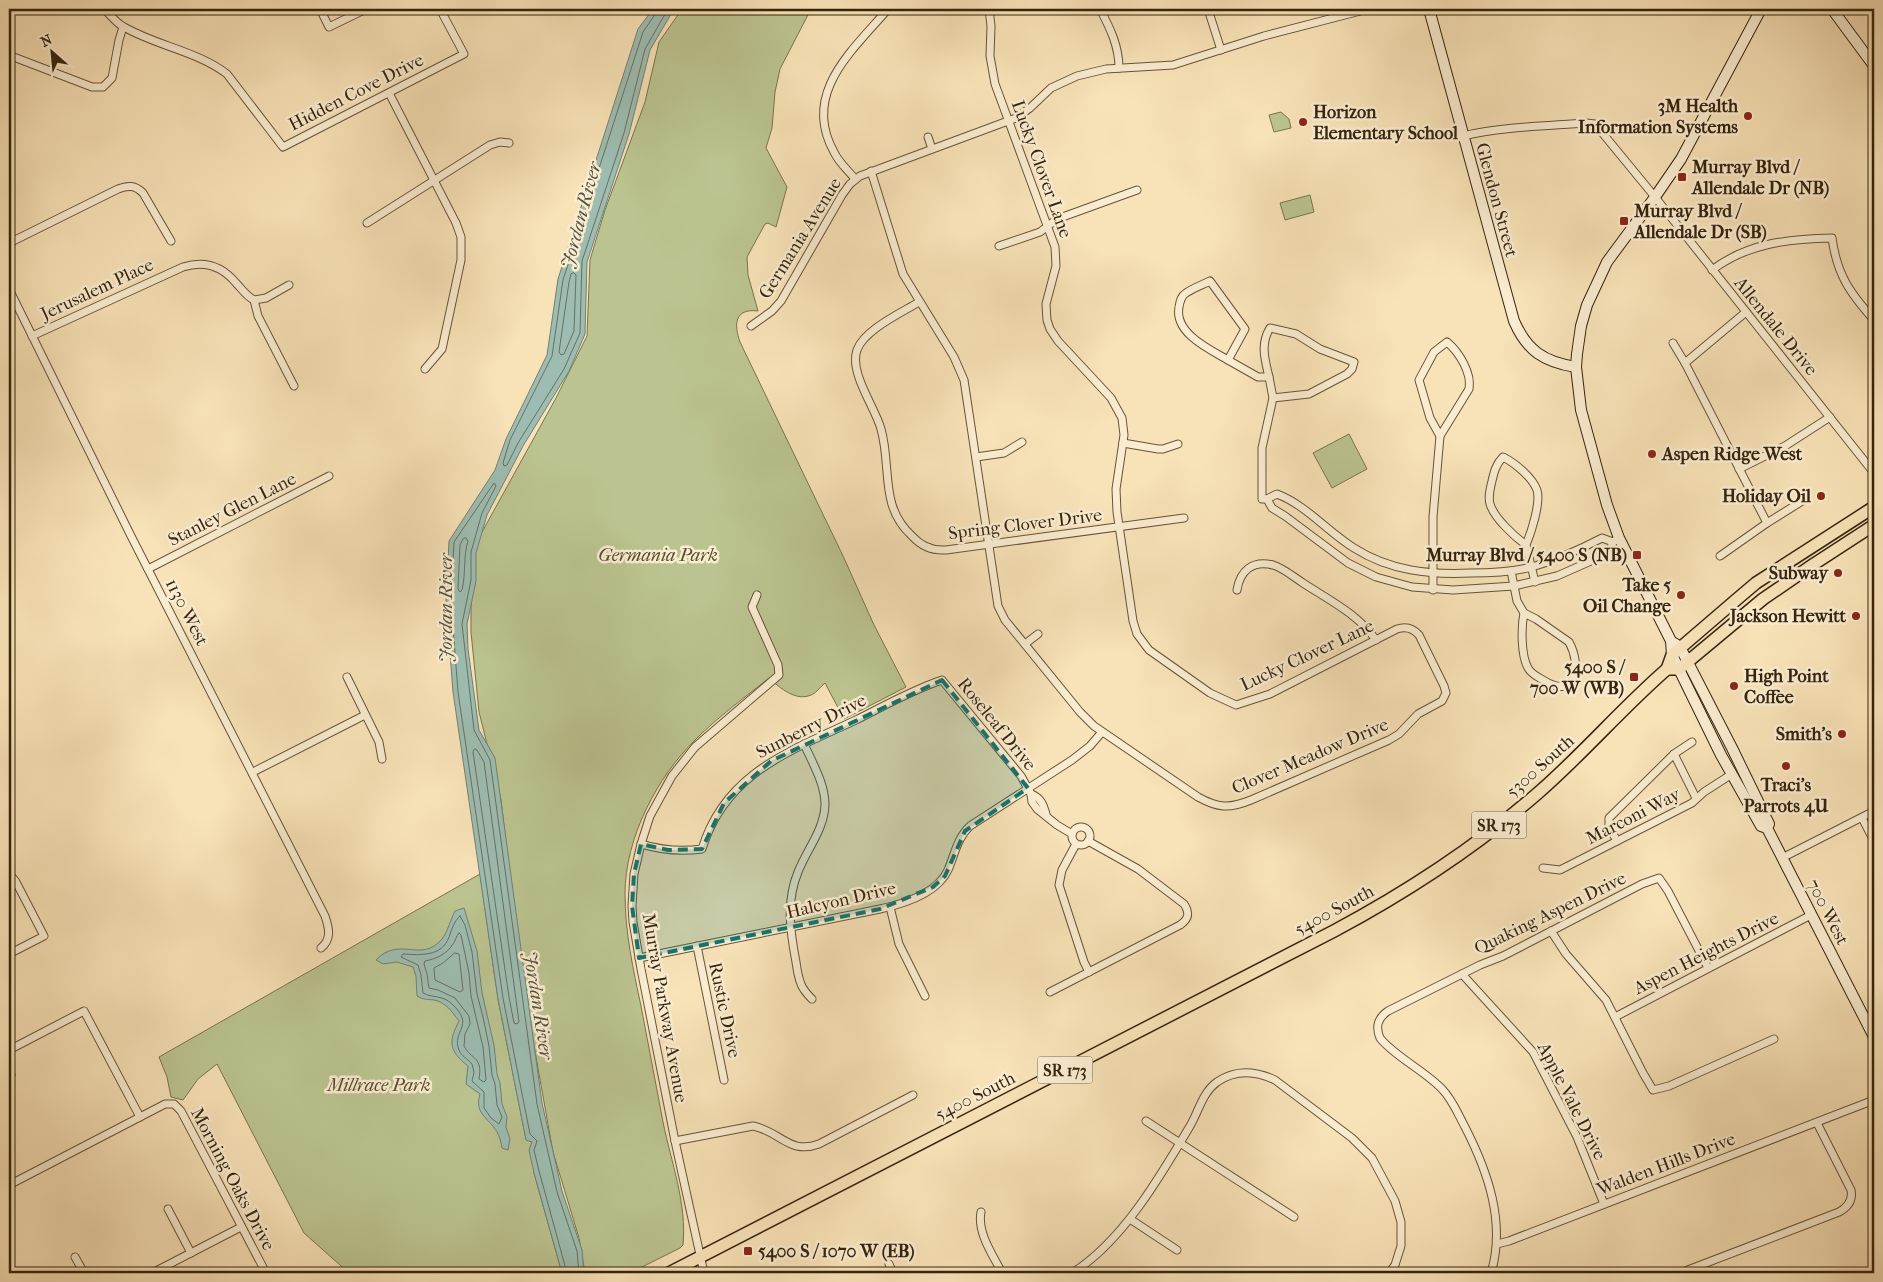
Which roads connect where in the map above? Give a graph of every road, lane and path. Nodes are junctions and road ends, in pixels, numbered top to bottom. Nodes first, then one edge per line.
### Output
1 (104, 9) edge
2 (320, 9) edge
3 (366, 9) edge
4 (440, 9) edge
5 (888, 9) edge
6 (989, 9) edge
7 (1100, 9) edge
8 (1208, 9) edge
9 (1368, 9) edge
10 (1429, 9) edge
11 (1761, 9) edge
12 (1832, 9) edge
13 (123, 27) junction
14 (1221, 50) junction
15 (11, 56) dead end
16 (1874, 66) edge
17 (1119, 68) junction
18 (389, 93) junction
19 (1010, 120) junction
20 (1463, 136) junction
21 (928, 137) dead end
22 (509, 143) dead end
23 (932, 149) junction
24 (871, 171) junction
25 (434, 180) junction
26 (855, 180) junction
27 (1137, 190) dead end
28 (1655, 197) junction
29 (367, 223) dead end
30 (1048, 226) junction
31 (171, 241) dead end
32 (9, 244) edge
33 (999, 246) dead end
34 (1712, 270) junction
35 (289, 285) dead end
36 (9, 289) edge
37 (254, 300) junction
38 (919, 302) junction
39 (1746, 312) junction
40 (1874, 320) edge
41 (751, 326) dead end
42 (32, 336) junction
43 (1673, 343) dead end
44 (1228, 360) junction
45 (1685, 363) junction
46 (1576, 367) junction
47 (425, 369) dead end
48 (1269, 377) junction
49 (294, 386) dead end
50 (1273, 398) junction
51 (1830, 417) junction
52 (1440, 436) junction
53 (1022, 442) dead end
54 (1123, 443) junction
55 (1178, 444) dead end
56 (976, 457) junction
57 (1740, 469) junction
58 (1874, 473) edge
59 (329, 476) dead end
60 (1807, 498) dead end
61 (1264, 499) junction
62 (1874, 507) edge
63 (1184, 518) dead end
64 (1767, 523) junction
65 (1874, 525) edge
66 (1118, 527) junction
67 (1616, 540) junction
68 (989, 545) junction
69 (1526, 545) junction
70 (1720, 556) dead end
71 (1531, 567) junction
72 (148, 569) junction
73 (1511, 571) junction
74 (1434, 574) junction
75 (1535, 582) junction
76 (1514, 586) junction
77 (1238, 590) dead end
78 (1433, 590) junction
79 (757, 595) dead end
80 (1524, 614) junction
81 (1038, 634) dead end
82 (1376, 640) junction
83 (1025, 644) junction
84 (1674, 648) junction
85 (1678, 666) junction
86 (347, 677) dead end
87 (942, 680) joint
88 (1444, 698) joint
89 (365, 715) junction
90 (1102, 732) junction
91 (1692, 742) dead end
92 (804, 744) junction
93 (1674, 754) junction
94 (382, 759) dead end
95 (252, 772) junction
96 (1732, 774) junction
97 (1030, 791) junction
98 (1696, 798) junction
99 (1874, 811) edge
100 (1862, 818) junction
101 (1767, 828) junction
102 (1072, 834) junction
103 (1088, 841) junction
104 (1617, 841) junction
105 (1874, 841) edge
106 (641, 844) junction
107 (1076, 844) junction
108 (1782, 858) junction
109 (1543, 868) dead end
110 (9, 873) edge
111 (1427, 877) joint
112 (890, 907) junction
113 (1811, 915) junction
114 (791, 927) junction
115 (1551, 931) junction
116 (697, 946) junction
117 (321, 948) dead end
118 (9, 954) edge
119 (639, 958) junction
120 (1708, 968) junction
121 (1089, 972) junction
122 (1462, 974) junction
123 (1050, 992) dead end
124 (925, 996) dead end
125 (812, 1000) dead end
126 (1615, 1017) junction
127 (1874, 1037) edge
128 (1774, 1039) dead end
129 (9, 1050) edge
130 (724, 1080) dead end
131 (913, 1095) dead end
132 (1874, 1100) edge
133 (140, 1117) junction
134 (1146, 1121) dead end
135 (1817, 1122) junction
136 (675, 1141) junction
137 (1180, 1143) junction
138 (9, 1185) edge
139 (1604, 1204) junction
140 (168, 1209) dead end
141 (981, 1212) dead end
142 (1294, 1217) dead end
143 (1130, 1219) junction
144 (241, 1227) junction
145 (1497, 1244) junction
146 (1177, 1250) dead end
147 (190, 1253) junction
148 (75, 1257) dead end
149 (700, 1258) junction
150 (889, 1264) dead end
151 (84, 1273) edge
152 (152, 1273) edge
153 (266, 1273) edge
154 (669, 1273) edge
155 (704, 1273) edge
156 (893, 1273) edge
157 (1002, 1273) edge
158 (1072, 1273) edge
159 (1390, 1273) edge
160 (1491, 1273) edge
161 (1680, 1273) edge

1 - 13 street, Hidden Cove Drive
2 - 3 street
4 - 18 street, Hidden Cove Drive
5 - 26 street
6 - 19 street, Lucky Clover Lane
7 - 17 street
8 - 14 street
9 - 14 street, Germania Avenue
10 - 20 main road, Glendon Street
11 - 28 main road
12 - 16 main road
13 - 15 street
13 - 18 street, Hidden Cove Drive
14 - 17 street, Germania Avenue
17 - 19 street, Germania Avenue
18 - 25 street
19 - 23 street, Germania Avenue
19 - 30 street, Lucky Clover Lane
20 - 28 street, Allendale Drive
20 - 46 main road, Glendon Street
21 - 23 street
22 - 25 street
23 - 24 street, Germania Avenue
24 - 26 street, Germania Avenue
24 - 38 street, Clover Meadow Drive
25 - 29 street
25 - 47 street
26 - 41 street, Germania Avenue
27 - 30 street
28 - 34 street, Allendale Drive
28 - 46 main road
30 - 33 street
30 - 54 street, Lucky Clover Lane
31 - 32 street
34 - 39 street, Allendale Drive
34 - 40 street
35 - 37 street
36 - 42 street, 1130 West
37 - 42 street, Jerusalem Place
37 - 49 street
38 - 56 street, Clover Meadow Drive
38 - 68 street, Spring Clover Drive
39 - 45 street
39 - 51 street, Allendale Drive
42 - 72 street, 1130 West
43 - 45 street
44 - 44 street
44 - 48 street
45 - 57 street
46 - 67 main road
48 - 50 street
48 - 50 street
50 - 61 street
51 - 57 street
51 - 58 street, Allendale Drive
52 - 52 street
52 - 74 street
53 - 56 street
54 - 55 street
54 - 66 street, Lucky Clover Lane
56 - 68 street, Clover Meadow Drive
57 - 64 street
59 - 72 street, Stanley Glen Lane
60 - 64 street
61 - 74 street
61 - 78 street
62 - 84 main road
63 - 66 street, Spring Clover Drive
64 - 70 street
65 - 85 main road, 5300 South / SR 173
66 - 68 street, Spring Clover Drive
66 - 82 street, Lucky Clover Lane
67 - 71 street
67 - 75 street
67 - 84 main road
68 - 83 street, Clover Meadow Drive
69 - 69 street
69 - 71 street
71 - 73 street
71 - 75 street
72 - 95 street, 1130 West
73 - 74 street
73 - 76 street
74 - 78 street
75 - 76 street
76 - 78 street
76 - 80 street
77 - 82 street
79 - 106 street, Murray Parkway Avenue
80 - 80 street
81 - 83 street
82 - 88 street, Lucky Clover Lane
83 - 90 street, Clover Meadow Drive
84 - 85 main road, 5300 South / SR 173
84 - 85 main road
85 - 96 main road, 700 West
85 - 101 main road, 700 West
85 - 111 main road, 5300 South / SR 173
86 - 89 street
87 - 92 street, Sunberry Drive
87 - 97 street, Roseleaf Drive
88 - 90 street, Clover Meadow Drive
89 - 94 street
89 - 95 street
90 - 97 street, Halcyon Drive
91 - 93 street
92 - 106 street, Sunberry Drive
92 - 114 street
93 - 98 street
93 - 104 street
95 - 117 street, 1130 West
96 - 98 street, Marconi Way
96 - 101 main road, 700 West
97 - 102 street, Roseleaf Drive
97 - 112 street, Halcyon Drive
98 - 104 street, Marconi Way
99 - 100 street
100 - 105 street
100 - 108 street
101 - 108 main road, 700 West
102 - 103 street
102 - 107 street
103 - 107 street
103 - 121 street
104 - 109 street, Marconi Way
106 - 119 street, Murray Parkway Avenue
107 - 121 street
108 - 113 main road, 700 West
110 - 118 street
111 - 149 main road, 5400 South / SR 173
112 - 114 street, Halcyon Drive
112 - 124 street
113 - 120 street, Aspen Heights Drive
113 - 127 main road, 700 West
114 - 116 street, Halcyon Drive
114 - 125 street
115 - 120 street, Quaking Aspen Drive
115 - 122 street, Quaking Aspen Drive
115 - 126 street
116 - 119 street, Halcyon Drive
116 - 130 street, Rustic Drive
119 - 136 street, Murray Parkway Avenue
120 - 126 street, Aspen Heights Drive
121 - 123 street
122 - 139 street, Apple Vale Drive
122 - 145 street, Quaking Aspen Drive
126 - 128 street
129 - 133 street
131 - 136 street
132 - 135 street, Walden Hills Drive
133 - 138 street, Morning Oaks Drive
133 - 144 street, Morning Oaks Drive
134 - 137 street
135 - 139 street, Walden Hills Drive
135 - 161 street
136 - 149 street, Murray Parkway Avenue
137 - 142 street
137 - 143 street
137 - 159 street
139 - 145 street, Walden Hills Drive
140 - 147 street
141 - 157 street
143 - 146 street
143 - 158 street
144 - 147 street
144 - 153 street, Morning Oaks Drive
145 - 160 street
147 - 152 street
148 - 151 street
149 - 154 main road, 5400 South / SR 173
149 - 155 street, Murray Parkway Avenue
150 - 156 street

